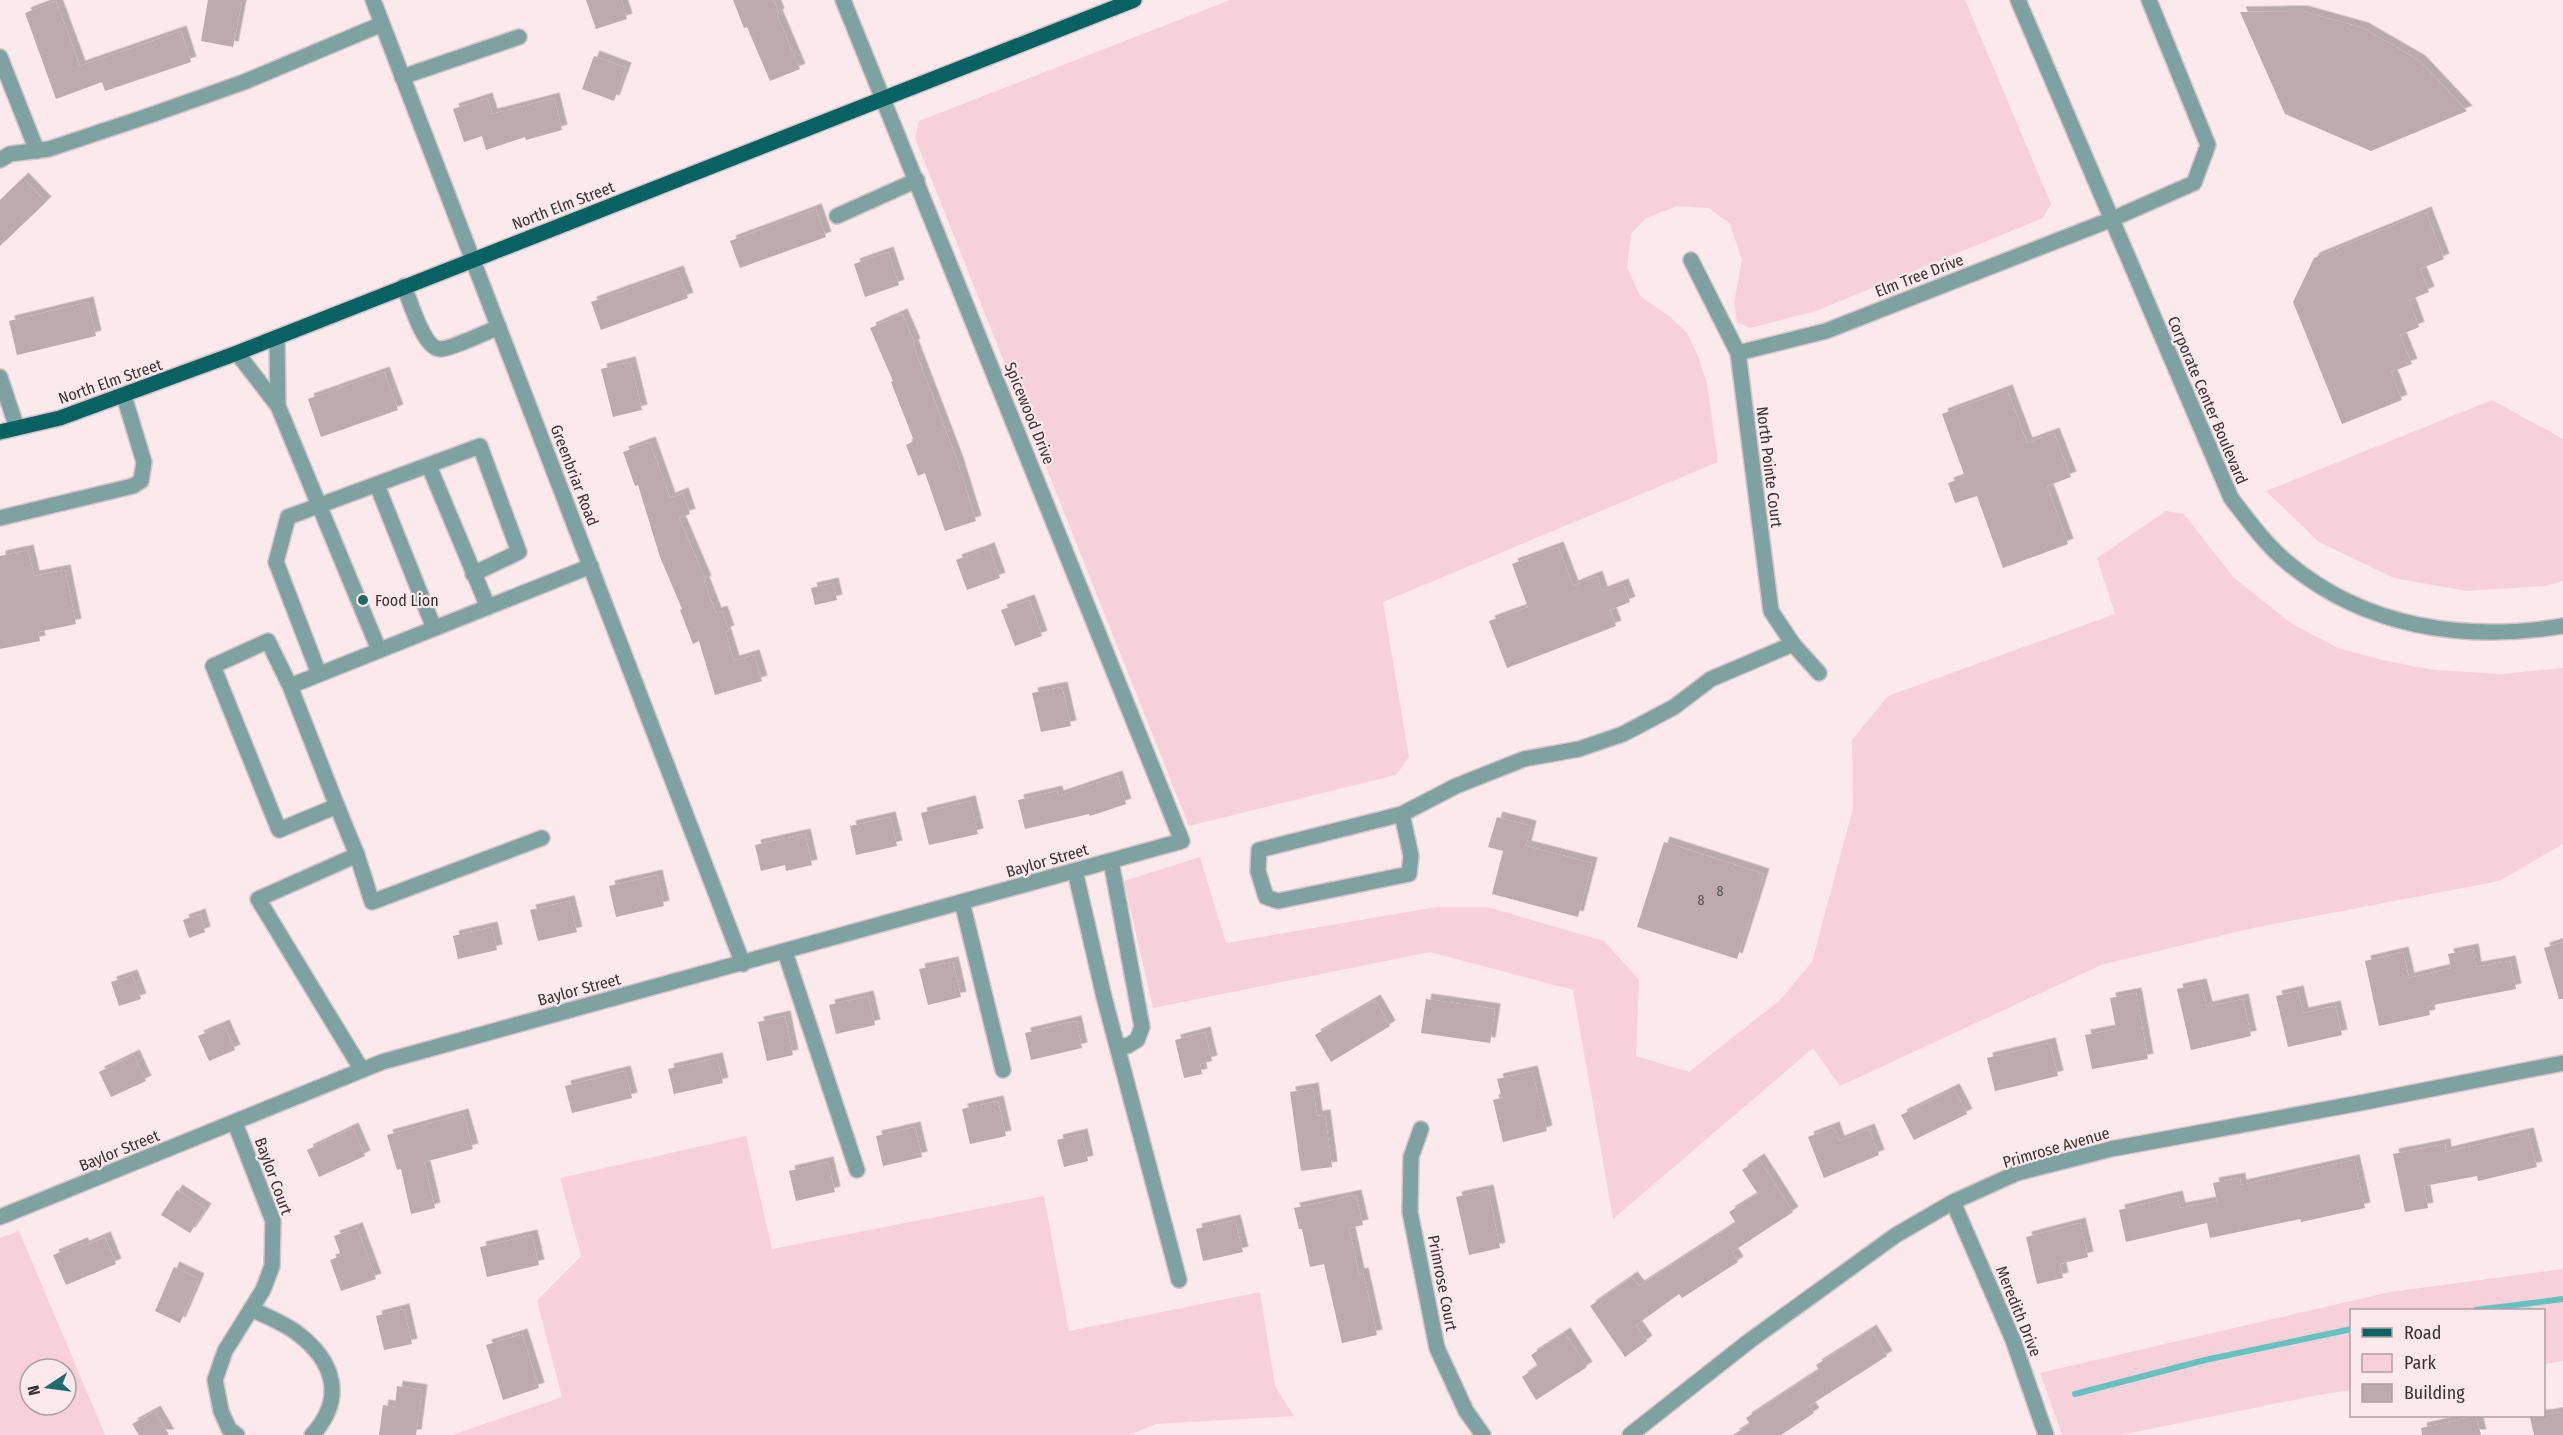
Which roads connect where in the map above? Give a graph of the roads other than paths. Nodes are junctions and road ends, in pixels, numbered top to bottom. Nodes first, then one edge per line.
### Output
1 (373, 0) edge
2 (843, 0) edge
3 (1134, 0) edge
4 (2018, 0) edge
5 (2150, 0) edge
6 (382, 24) junction
7 (519, 37) dead end
8 (0, 57) edge
9 (402, 77) junction
10 (884, 98) junction
11 (38, 151) junction
12 (0, 160) edge
13 (917, 180) junction
14 (837, 216) dead end
15 (2110, 220) junction
16 (473, 259) junction
17 (1691, 260) dead end
18 (404, 286) junction
19 (500, 327) junction
20 (277, 338) junction
21 (237, 353) junction
22 (1738, 353) junction
23 (0, 377) edge
24 (124, 396) junction
25 (278, 406) junction
26 (17, 428) junction
27 (0, 432) edge
28 (429, 466) junction
29 (378, 485) junction
30 (320, 506) junction
31 (0, 518) edge
32 (591, 566) junction
33 (473, 574) junction
34 (488, 607) junction
35 (2563, 626) edge
36 (434, 628) junction
37 (1793, 644) junction
38 (379, 650) junction
39 (1820, 673) dead end
40 (319, 674) junction
41 (290, 686) junction
42 (337, 806) junction
43 (1402, 814) junction
44 (542, 838) dead end
45 (1182, 841) joint
46 (357, 855) junction
47 (1111, 861) junction
48 (1075, 871) junction
49 (962, 903) junction
50 (785, 952) junction
51 (743, 964) junction
52 (1117, 1046) junction
53 (2563, 1063) edge
54 (362, 1070) junction
55 (1003, 1070) dead end
56 (235, 1123) junction
57 (1421, 1129) dead end
58 (857, 1170) dead end
59 (1953, 1202) junction
60 (0, 1217) edge
61 (1179, 1280) dead end
62 (251, 1309) junction
63 (237, 1435) edge
64 (312, 1435) edge
65 (1483, 1435) edge
66 (1630, 1435) edge
67 (2046, 1435) edge

1 - 6 street, Greenbriar Road
2 - 10 street, Spicewood Drive
3 - 10 main road, North Elm Street
4 - 15 street, Corporate Center Boulevard
5 - 15 street, Elm Tree Drive
6 - 9 street, Greenbriar Road
6 - 11 street
7 - 9 street
8 - 11 street
9 - 16 street, Greenbriar Road
10 - 13 street, Spicewood Drive
10 - 16 main road, North Elm Street
11 - 12 street
13 - 14 street
13 - 45 street, Spicewood Drive
15 - 22 street, Elm Tree Drive
15 - 35 street, Corporate Center Boulevard
16 - 18 main road, North Elm Street
16 - 19 street, Greenbriar Road
17 - 22 street, North Pointe Court
18 - 19 street
18 - 20 main road, North Elm Street
19 - 32 street, Greenbriar Road
20 - 21 main road, North Elm Street
20 - 25 street
21 - 24 main road, North Elm Street
21 - 25 street
22 - 37 street, North Pointe Court
23 - 26 street
24 - 26 main road, North Elm Street
24 - 31 street
25 - 30 street
26 - 27 main road, North Elm Street
28 - 29 street
28 - 33 street
28 - 33 street
29 - 30 street
29 - 36 street
30 - 38 street
30 - 40 street
32 - 34 street
32 - 51 street, Greenbriar Road
33 - 34 street
34 - 36 street
36 - 38 street
37 - 39 street, North Pointe Court
37 - 43 street
38 - 40 street
40 - 41 street
41 - 42 street
41 - 42 street
42 - 46 street
43 - 43 street
44 - 46 street
45 - 47 street, Baylor Street
46 - 54 street
47 - 48 street, Baylor Street
47 - 52 street
48 - 49 street, Baylor Street
48 - 52 street
49 - 50 street, Baylor Street
49 - 55 street
50 - 51 street, Baylor Street
50 - 58 street
51 - 54 street, Baylor Street
52 - 61 street
53 - 59 street, Primrose Avenue
54 - 56 street, Baylor Street
56 - 60 street, Baylor Street
56 - 62 street, Baylor Court
57 - 65 street, Primrose Court
59 - 66 street, Primrose Avenue
59 - 67 street, Meredith Drive
62 - 63 street, Baylor Court
62 - 64 street

